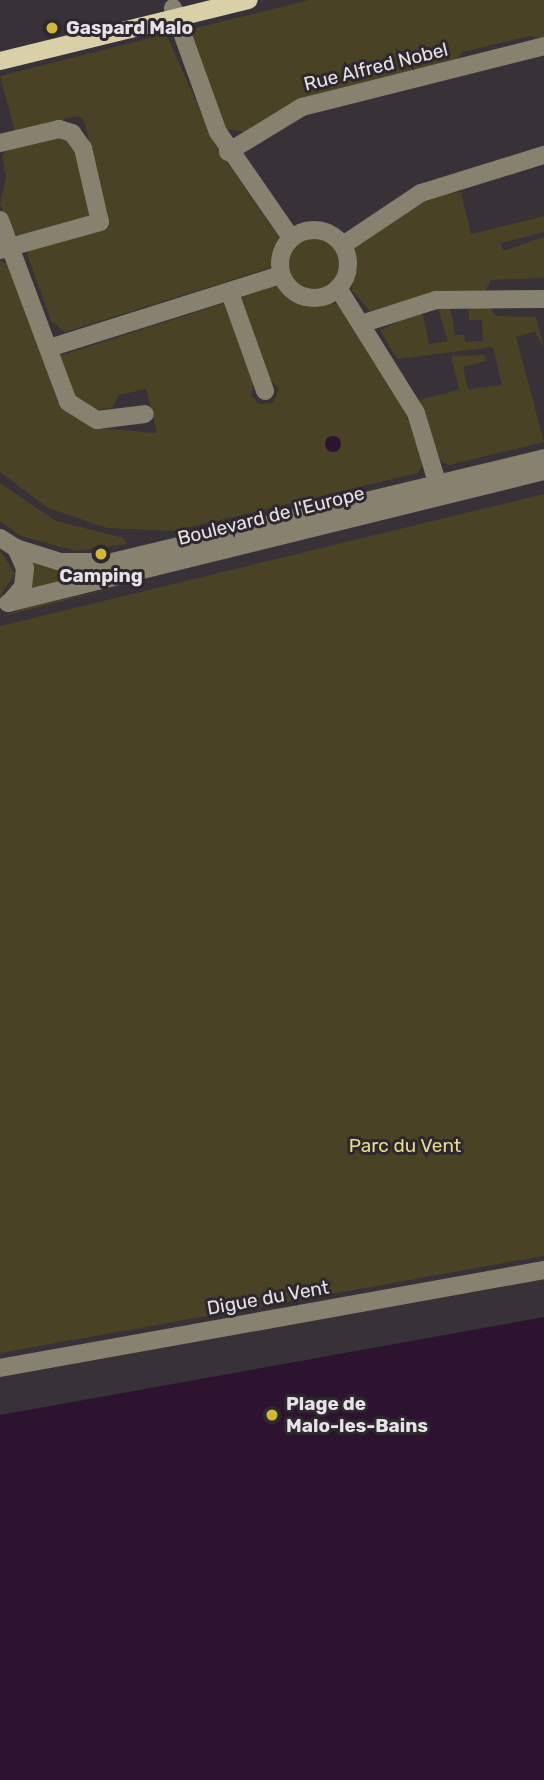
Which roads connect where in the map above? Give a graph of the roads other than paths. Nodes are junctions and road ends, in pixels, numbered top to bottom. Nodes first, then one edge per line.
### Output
1 (206, 0) edge
2 (249, 0) edge
3 (174, 13) junction
4 (544, 46) edge
5 (0, 50) edge
6 (0, 61) edge
7 (0, 143) edge
8 (229, 152) junction
9 (544, 155) edge
10 (0, 220) edge
11 (291, 238) junction
12 (342, 245) junction
13 (4, 249) edge
14 (281, 275) junction
15 (338, 288) junction
16 (230, 293) junction
17 (544, 299) edge
18 (364, 323) junction
19 (49, 348) junction
20 (265, 391) dead end
21 (145, 414) dead end
22 (544, 458) edge
23 (544, 471) edge
24 (440, 490) junction
25 (6, 540) edge
26 (4, 605) edge
27 (544, 1270) edge
28 (0, 1368) edge

1 - 3 main road
2 - 3 main road
3 - 5 main road
3 - 6 main road
3 - 8 street
4 - 8 street, Rue Alfred Nobel
7 - 13 street
8 - 11 street
9 - 12 street
10 - 13 street
11 - 12 street
11 - 14 street
12 - 15 street
13 - 19 street
14 - 15 street
14 - 16 street
15 - 18 street
16 - 19 street
16 - 20 street
17 - 18 street
18 - 24 street
19 - 21 street
22 - 24 street, Boulevard de l'Europe
23 - 24 street, Boulevard de l'Europe
24 - 25 street, Boulevard de l'Europe
24 - 26 street, Boulevard de l'Europe
25 - 26 street
27 - 28 street, Digue du Vent

